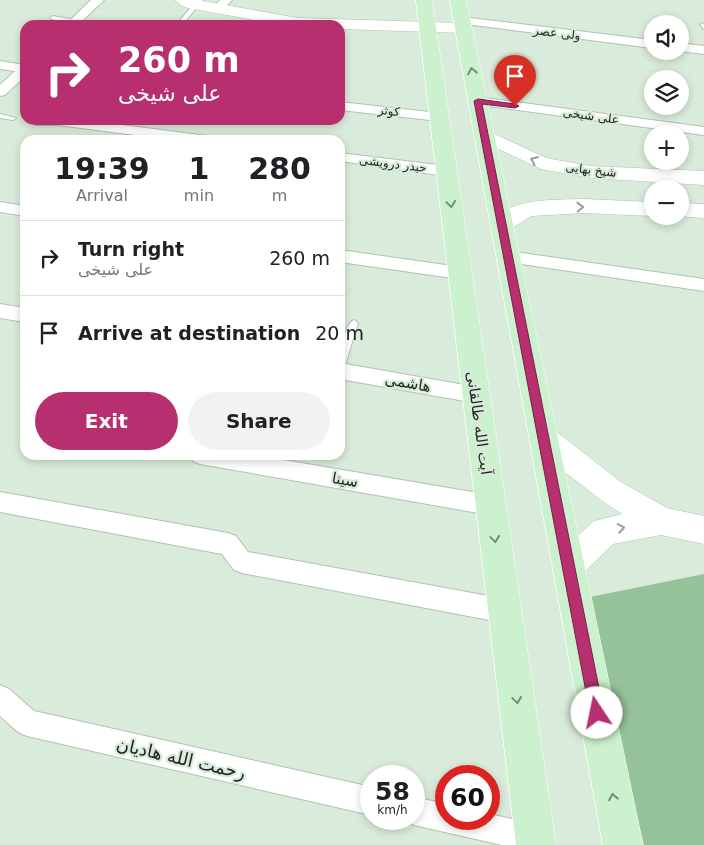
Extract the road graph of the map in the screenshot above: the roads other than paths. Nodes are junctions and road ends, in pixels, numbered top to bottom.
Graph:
1 (98, 0) edge
2 (424, 0) edge
3 (193, 1) edge
4 (223, 4) edge
5 (461, 16) edge
6 (53, 18) dead end
7 (61, 20) edge
8 (76, 20) edge
9 (182, 20) edge
10 (286, 20) edge
11 (345, 25) edge
12 (427, 28) junction
13 (644, 43) edge
14 (689, 48) edge
15 (704, 50) edge
16 (0, 65) edge
17 (20, 68) edge
18 (20, 74) edge
19 (0, 92) edge
20 (478, 101) junction
21 (345, 107) edge
22 (0, 116) edge
23 (439, 116) junction
24 (13, 118) dead end
25 (90, 125) edge
26 (704, 131) edge
27 (169, 135) edge
28 (484, 135) junction
29 (345, 158) edge
30 (446, 171) junction
31 (704, 178) edge
32 (0, 207) edge
33 (20, 209) edge
34 (644, 209) edge
35 (689, 211) edge
36 (704, 212) edge
37 (501, 225) junction
38 (345, 257) edge
39 (508, 257) junction
40 (460, 273) junction
41 (704, 286) edge
42 (0, 311) edge
43 (20, 314) edge
44 (354, 323) dead end
45 (345, 350) edge
46 (345, 372) edge
47 (476, 395) junction
48 (544, 439) junction
49 (229, 460) edge
50 (0, 502) edge
51 (490, 505) junction
52 (661, 521) junction
53 (704, 530) edge
54 (568, 566) junction
55 (505, 611) junction
56 (0, 698) edge
57 (360, 799) edge
58 (491, 830) edge
59 (535, 842) edge
60 (623, 845) edge

1 - 8 street
2 - 12 main road, آیت الله طالقانی
3 - 4 street
3 - 9 lane
4 - 10 street
5 - 12 street
5 - 13 street, ولی عصر
20 -> 5 main road
6 - 7 lane
11 - 12 street
12 - 23 main road, آیت الله طالقانی
14 - 15 street
16 - 17 street
18 - 19 street
20 - 26 street, علی شیخی
20 - 28 main road
21 - 23 street, کوثر
22 - 24 lane
23 - 30 main road, آیت الله طالقانی
25 - 27 street
31 -> 28 street, شیخ بهایی
28 - 37 main road
29 - 30 street, حیدر درویشی
30 -> 40 main road, آیت الله طالقانی
32 - 33 street
37 -> 34 street
35 - 36 street
37 - 39 main road
38 - 40 street
39 - 41 street
39 - 48 main road
40 - 47 main road, آیت الله طالقانی
42 - 43 street
44 - 45 lane
46 - 47 street, هاشمی
47 - 51 main road, آیت الله طالقانی
48 - 52 street
48 - 54 main road
49 - 51 street, سینا
50 - 55 street
51 -> 55 main road, آیت الله طالقانی
52 - 53 street
54 -> 52 street
60 -> 54 main road
55 -> 59 main road, آیت الله طالقانی
56 - 57 street, رحمت الله هادیان
58 - 59 street

